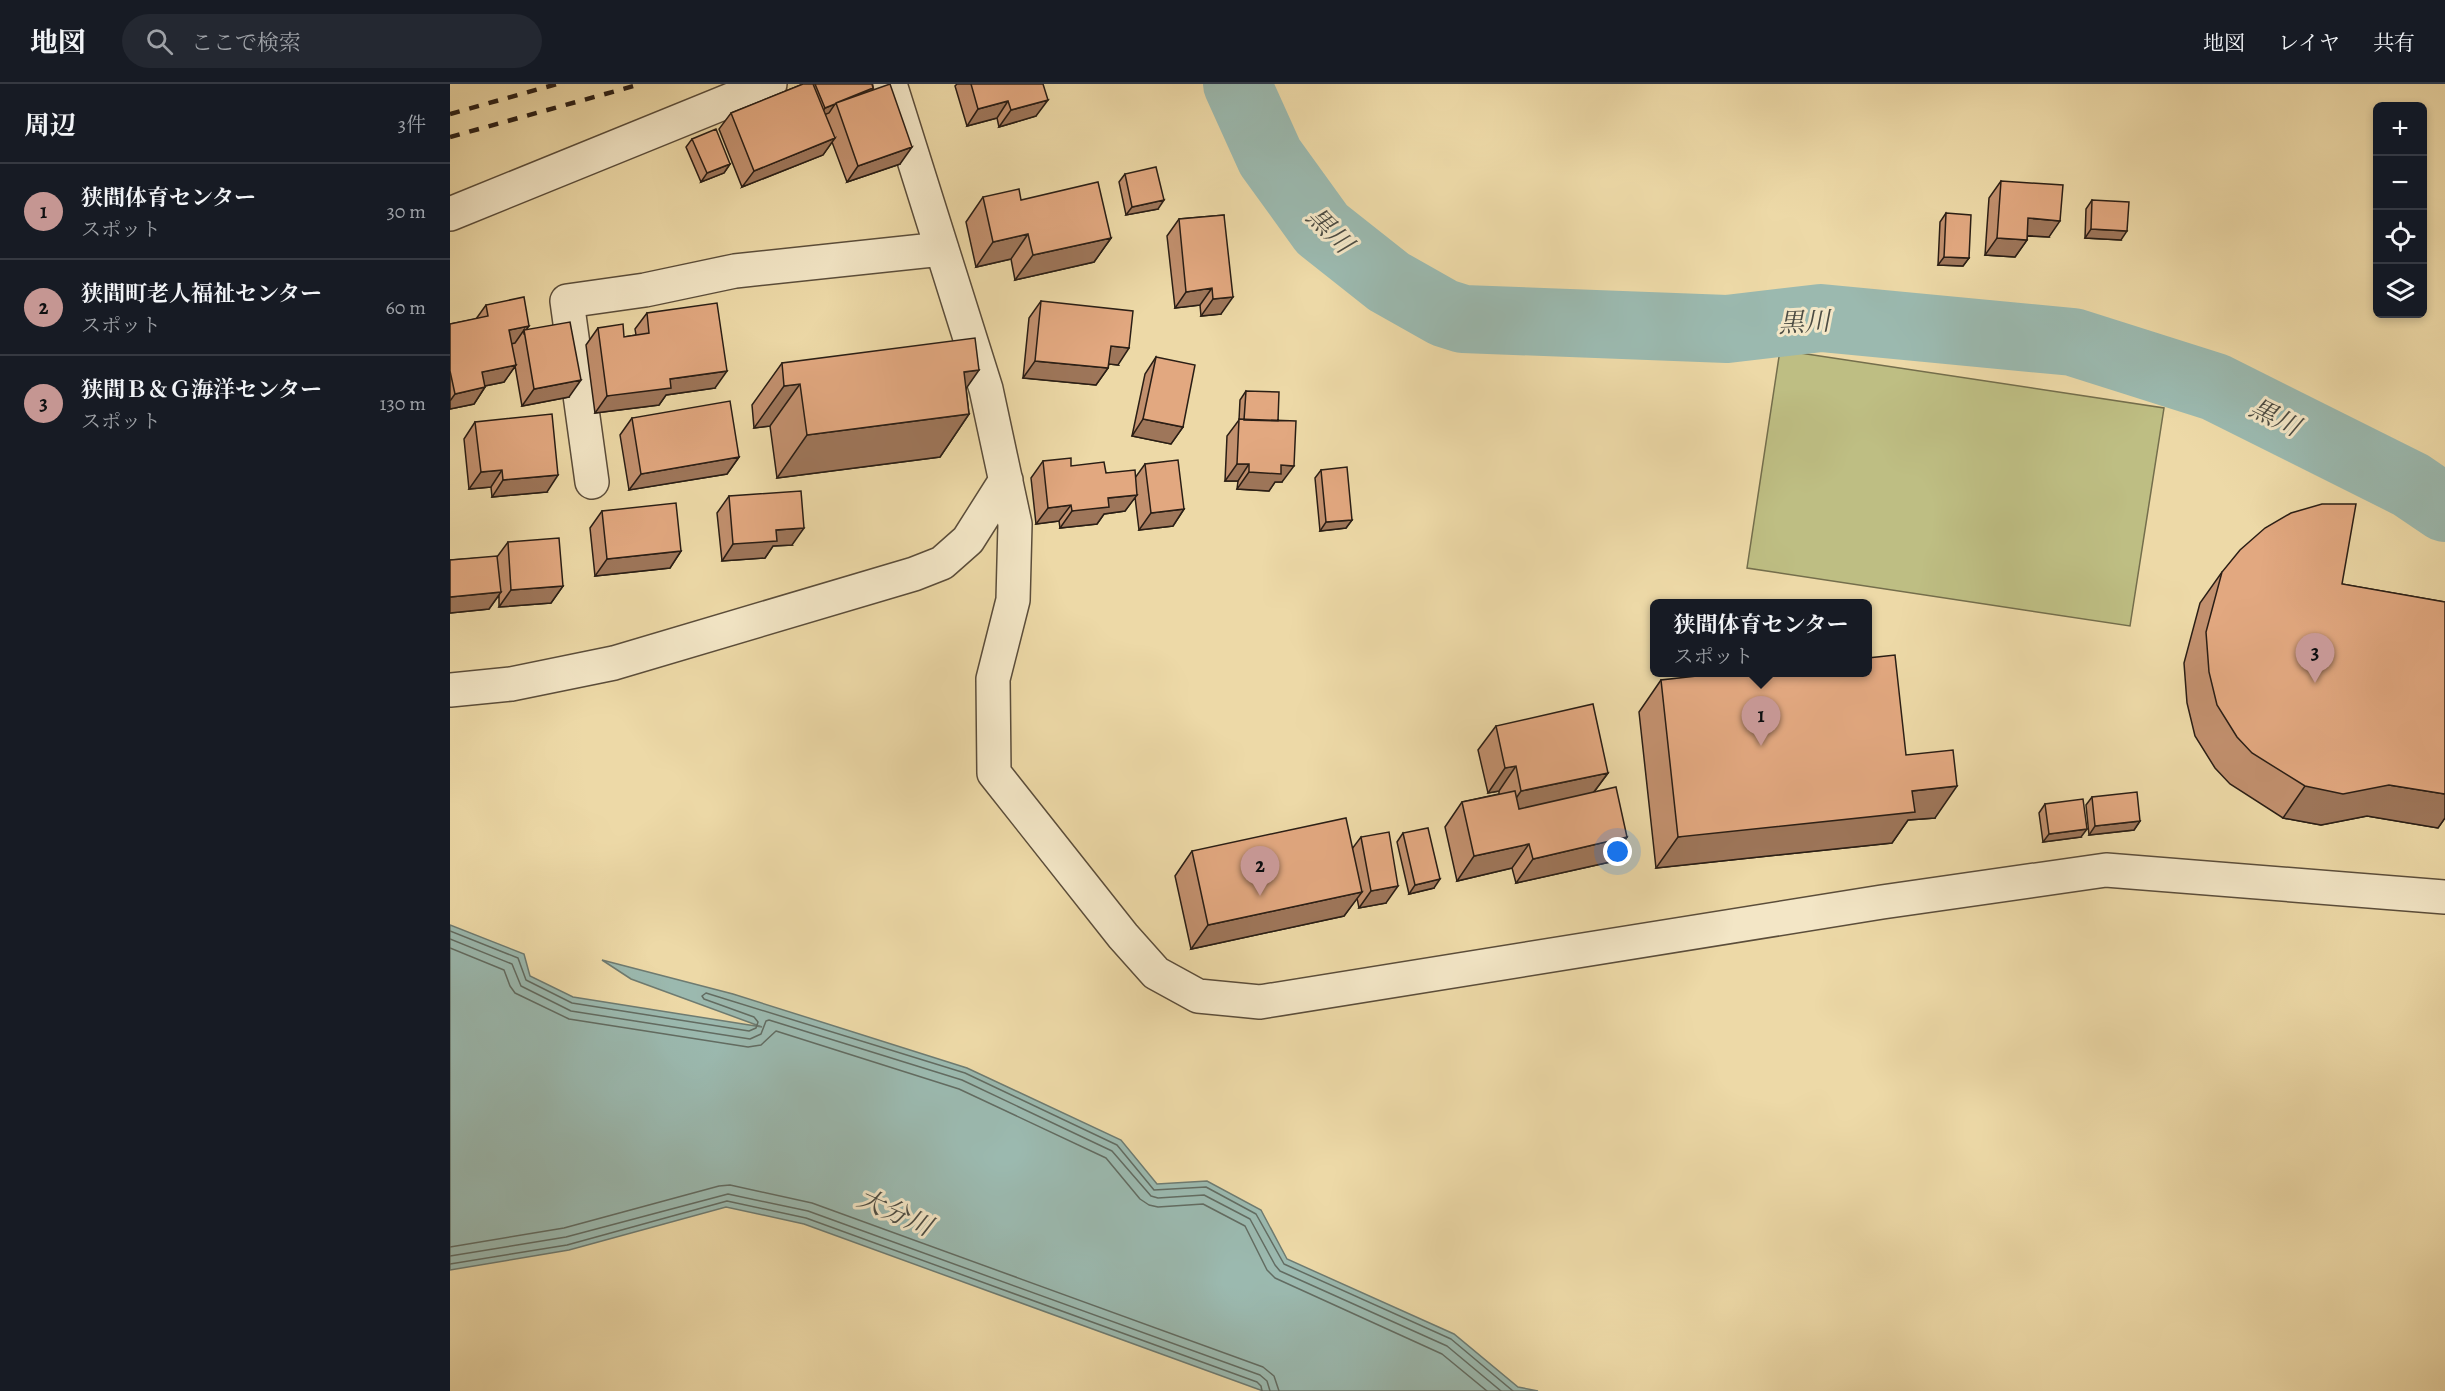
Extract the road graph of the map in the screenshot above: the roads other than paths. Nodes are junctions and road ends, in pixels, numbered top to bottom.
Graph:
1 (770, 84) edge
2 (890, 84) edge
3 (450, 214) edge
4 (942, 249) junction
5 (1005, 480) junction
6 (592, 483) dead end
7 (450, 690) edge
8 (2445, 897) edge

1 - 3 street
2 - 4 street
4 - 5 street
4 - 6 street
5 - 7 street
5 - 8 street

